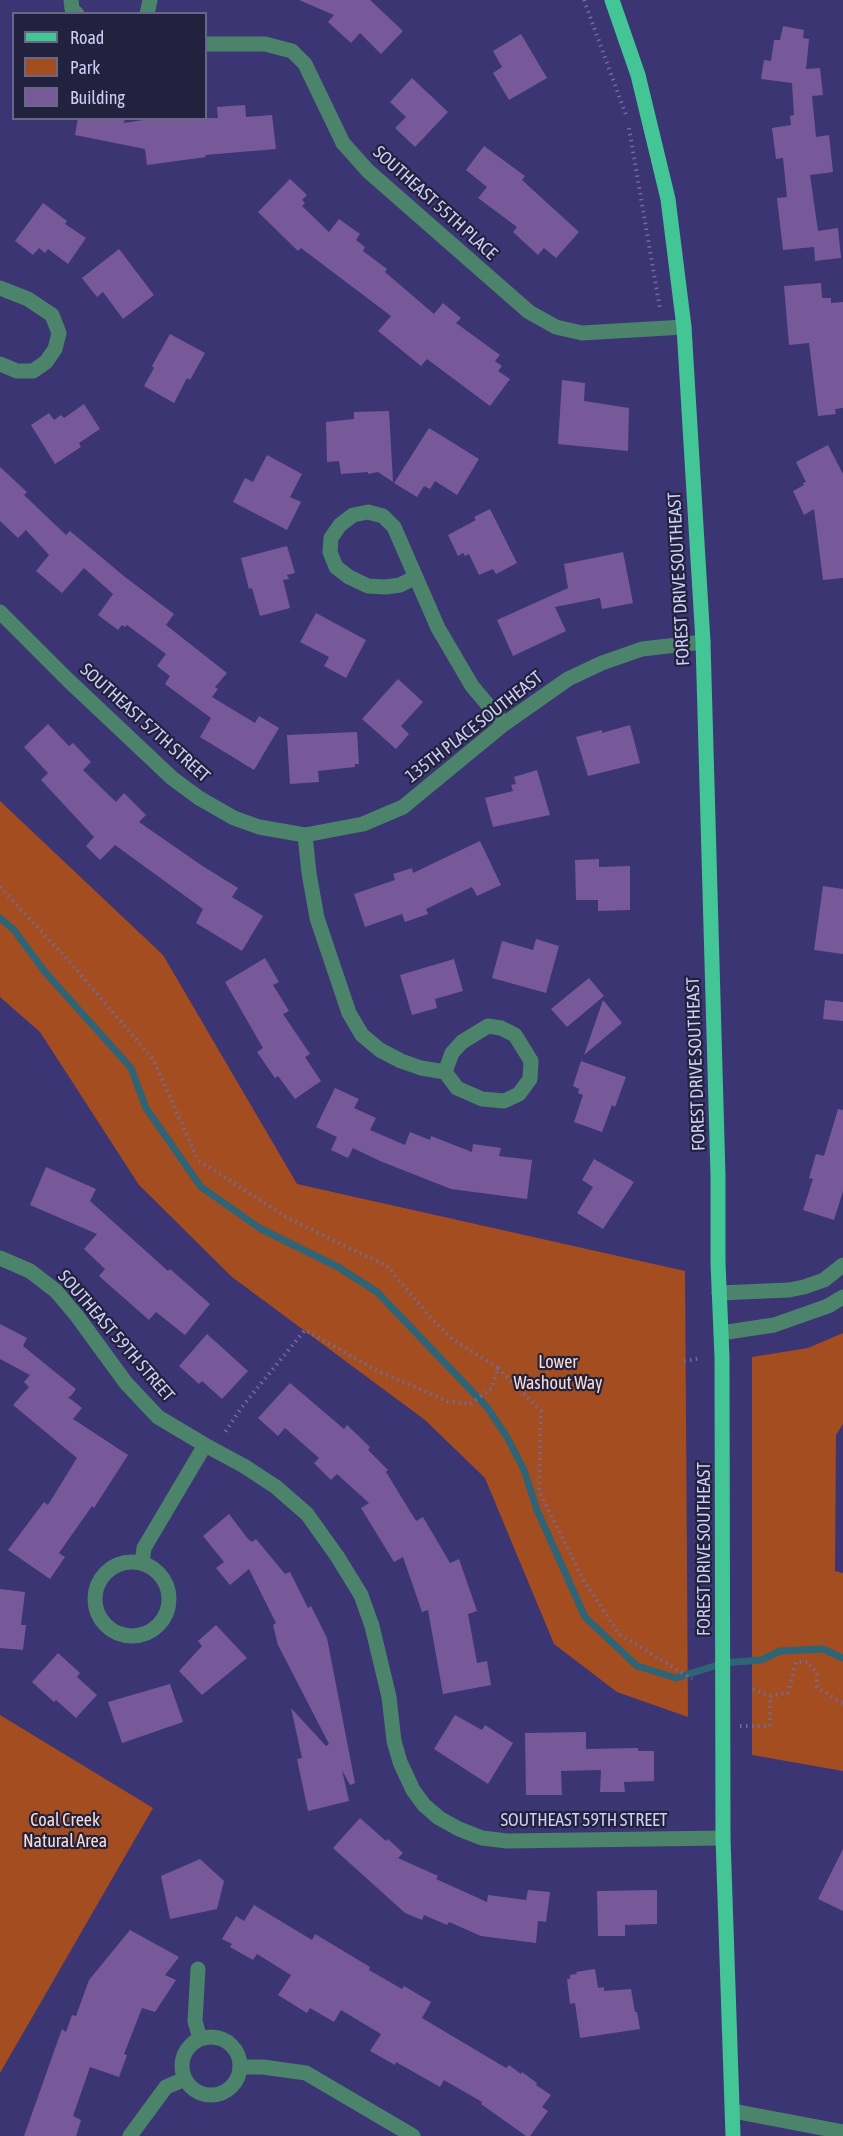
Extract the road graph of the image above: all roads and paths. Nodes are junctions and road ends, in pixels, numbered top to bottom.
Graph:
1 (584, 0) edge
2 (612, 0) edge
3 (207, 44) edge
4 (0, 288) edge
5 (660, 309) dead end
6 (684, 327) junction
7 (0, 364) edge
8 (416, 577) junction
9 (0, 612) edge
10 (703, 642) junction
11 (504, 724) junction
12 (305, 835) junction
13 (0, 887) edge
14 (445, 1072) junction
15 (0, 1258) edge
16 (843, 1265) edge
17 (720, 1293) junction
18 (843, 1297) edge
19 (721, 1333) junction
20 (701, 1358) dead end
21 (684, 1361) dead end
22 (498, 1368) junction
23 (210, 1448) junction
24 (142, 1563) junction
25 (692, 1678) dead end
26 (753, 1689) dead end
27 (770, 1696) junction
28 (843, 1704) edge
29 (724, 1726) junction
30 (723, 1838) junction
31 (198, 1969) dead end
32 (200, 2039) junction
33 (241, 2067) junction
34 (185, 2079) junction
35 (733, 2111) junction
36 (843, 2132) edge
37 (130, 2136) edge
38 (413, 2136) edge
39 (733, 2136) edge

1 - 5 path
2 - 6 main road, FOREST DRIVE SOUTHEAST
3 - 6 street, SOUTHEAST 55TH PLACE
4 - 7 street
6 - 10 main road, FOREST DRIVE SOUTHEAST
8 - 8 street
8 - 11 street
9 - 12 street, SOUTHEAST 57TH STREET
10 - 11 street, 135TH PLACE SOUTHEAST
10 - 17 main road, FOREST DRIVE SOUTHEAST
11 - 12 street, 135TH PLACE SOUTHEAST
12 - 14 street
13 - 22 path
14 - 14 street
15 - 23 street, SOUTHEAST 59TH STREET
16 - 17 street
17 - 19 main road, FOREST DRIVE SOUTHEAST
18 - 19 street
19 - 29 main road, FOREST DRIVE SOUTHEAST
20 - 21 path
22 - 23 path
22 - 25 path
23 - 24 street
23 - 30 street, SOUTHEAST 59TH STREET
24 - 24 street
26 - 27 path
27 - 28 path
27 - 29 path
29 - 30 main road, FOREST DRIVE SOUTHEAST
30 - 35 main road, FOREST DRIVE SOUTHEAST
31 - 32 street
32 - 33 street
32 - 34 street
33 - 34 street
33 - 38 street
34 - 37 street
35 - 36 street
35 - 39 main road, FOREST DRIVE SOUTHEAST

